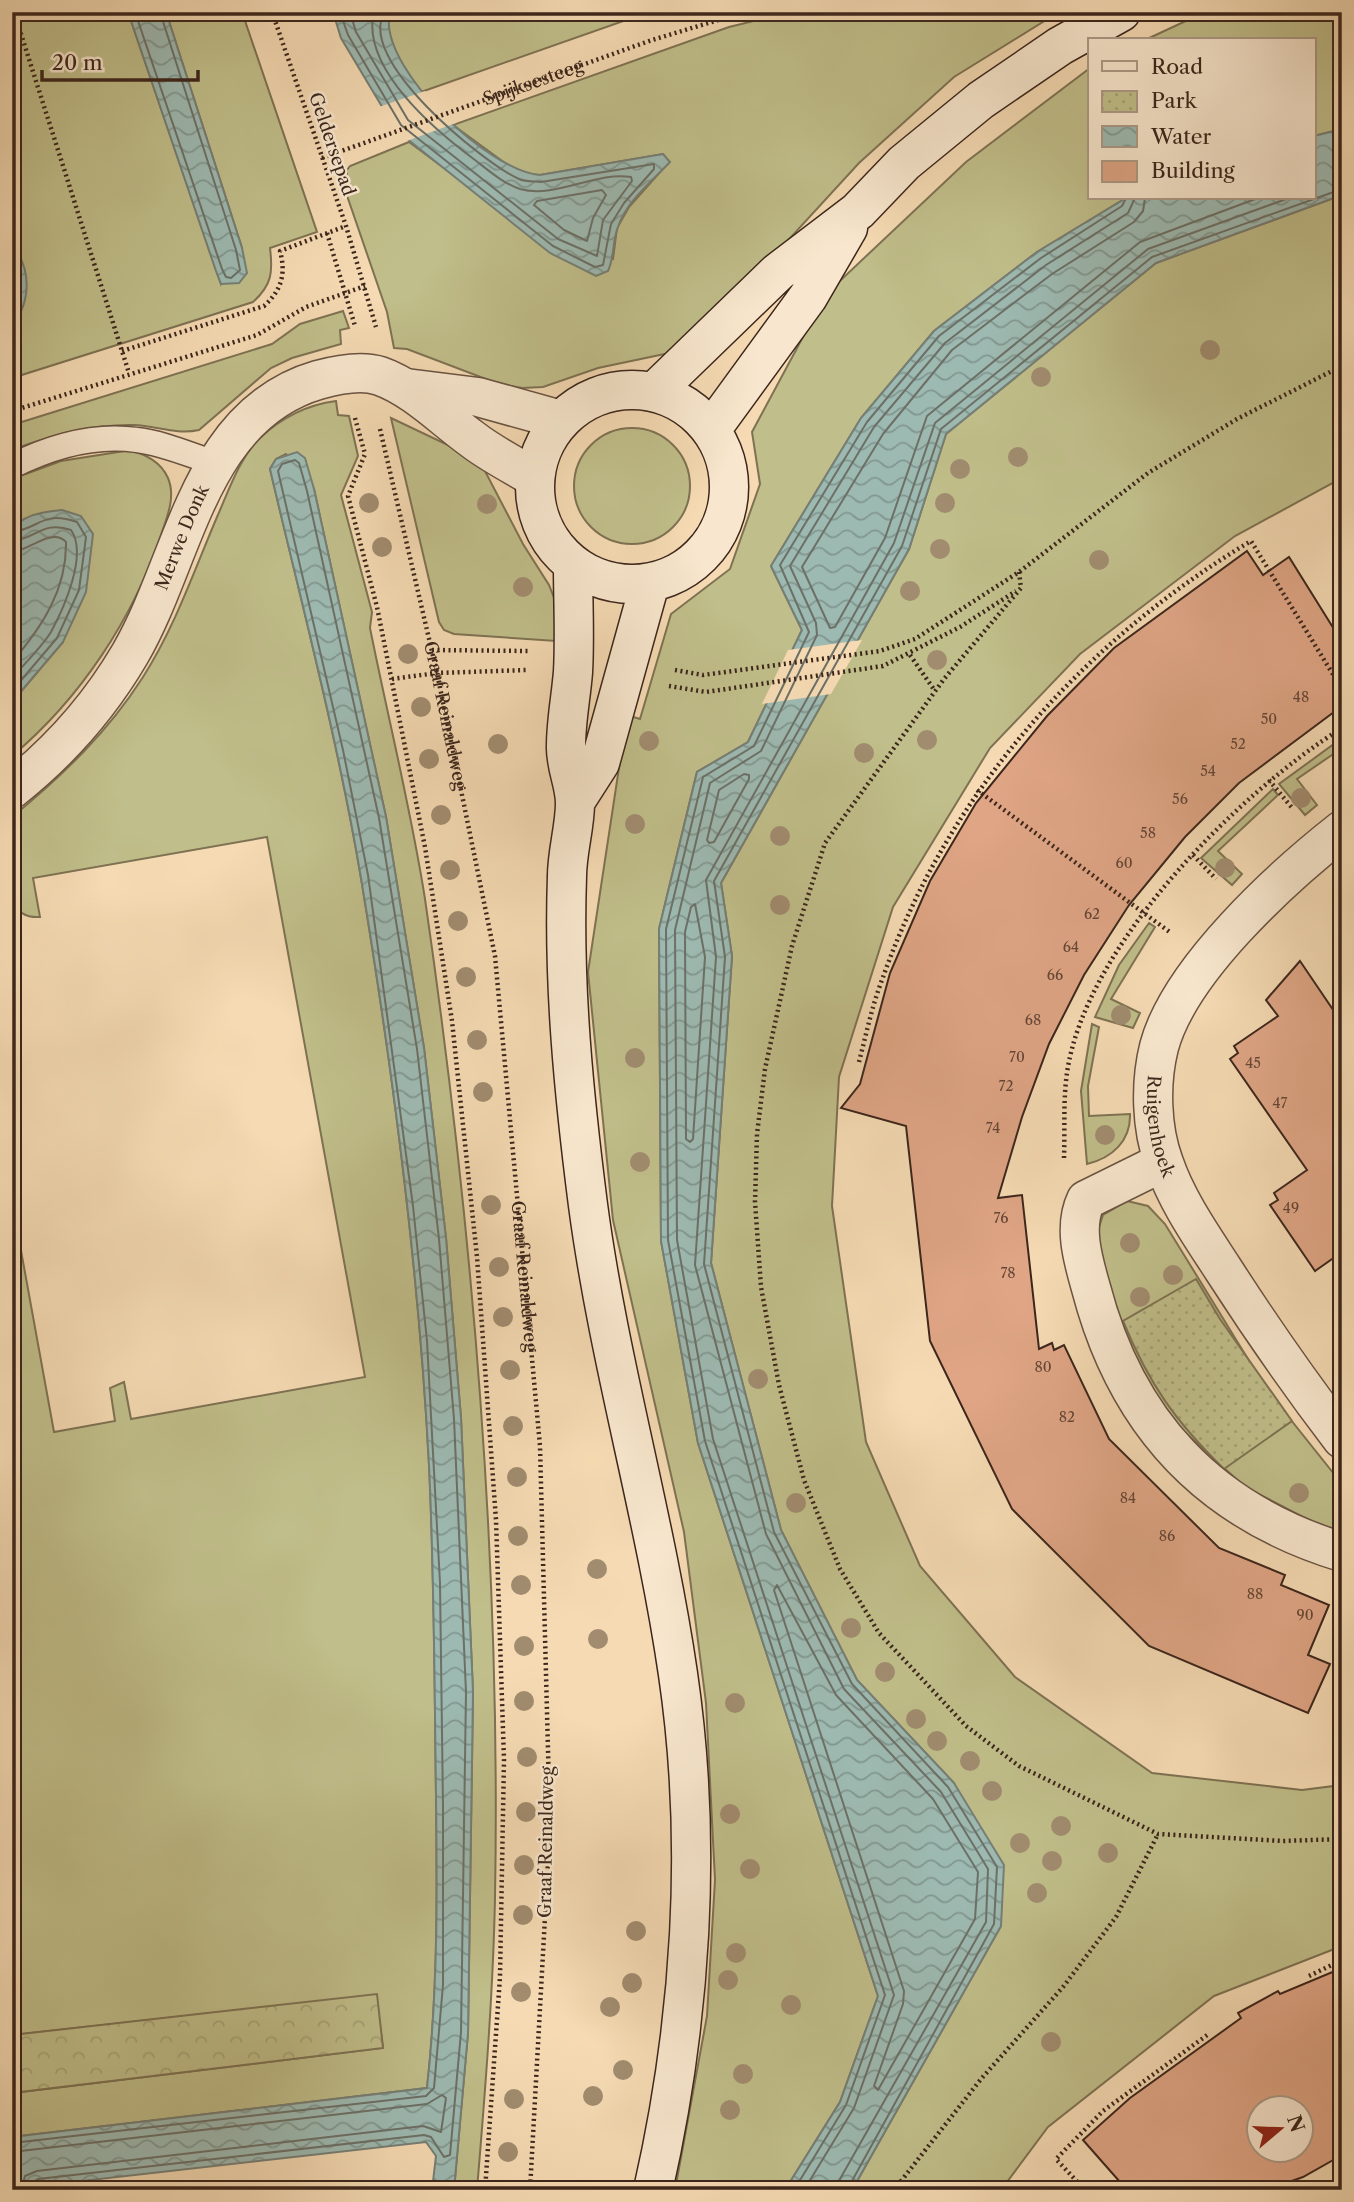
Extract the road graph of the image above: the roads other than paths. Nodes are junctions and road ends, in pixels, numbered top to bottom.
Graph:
1 (1121, 12) edge
2 (858, 211) junction
3 (379, 379) junction
4 (654, 392) junction
5 (561, 420) junction
6 (711, 430) junction
7 (215, 463) junction
8 (12, 466) edge
9 (535, 478) junction
10 (573, 565) junction
11 (650, 583) junction
12 (12, 789) edge
13 (575, 802) junction
14 (1342, 830) edge
15 (1163, 1162) junction
16 (1342, 1439) edge
17 (1342, 1552) edge
18 (653, 2190) edge

1 - 2 main road
2 - 4 main road
2 - 6 main road
3 - 5 main road, Merwe Donk
3 - 7 main road, Merwe Donk
3 - 9 main road
4 - 5 main road
4 - 6 main road
5 - 9 main road
6 - 11 main road
7 - 8 lane
7 - 12 main road, Merwe Donk
9 - 10 main road
10 - 11 main road
10 - 13 main road
11 - 13 main road
13 - 18 main road
14 - 15 main road, Ruigenhoek
15 - 16 main road, Ruigenhoek
15 - 17 main road

